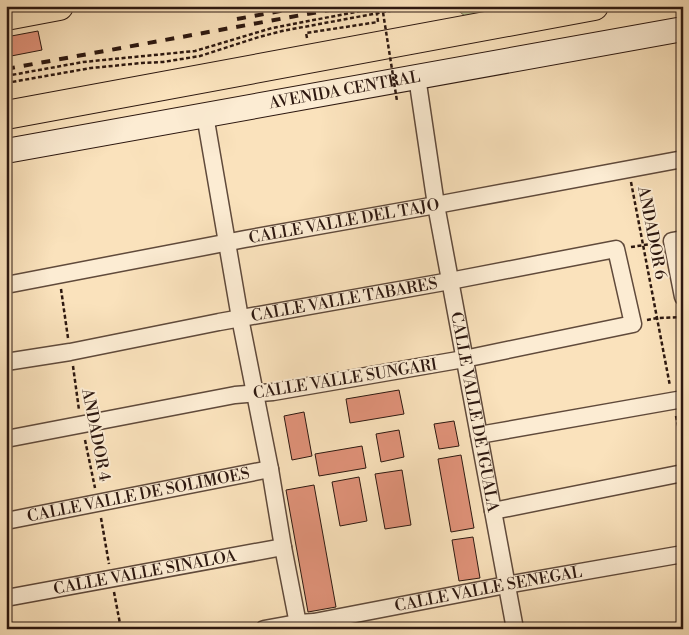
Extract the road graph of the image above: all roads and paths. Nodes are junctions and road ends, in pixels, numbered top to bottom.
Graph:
1 (59, 6) edge
2 (382, 6) edge
3 (386, 6) edge
4 (416, 6) edge
5 (594, 6) edge
6 (377, 14) junction
7 (6, 16) edge
8 (378, 22) dead end
9 (683, 29) edge
10 (6, 76) edge
11 (417, 77) junction
12 (6, 83) edge
13 (397, 101) dead end
14 (6, 115) edge
15 (205, 115) junction
16 (6, 151) edge
17 (683, 159) edge
18 (629, 168) junction
19 (436, 205) junction
20 (677, 240) edge
21 (227, 243) junction
22 (643, 246) junction
23 (616, 249) junction
24 (59, 275) junction
25 (450, 281) junction
26 (6, 285) edge
27 (683, 297) edge
28 (683, 317) edge
29 (240, 318) junction
30 (657, 318) junction
31 (633, 324) junction
32 (70, 352) junction
33 (464, 359) junction
34 (6, 362) edge
35 (255, 394) junction
36 (678, 400) edge
37 (82, 425) junction
38 (479, 435) junction
39 (6, 439) edge
40 (683, 449) edge
41 (270, 469) junction
42 (683, 474) edge
43 (98, 502) junction
44 (493, 511) junction
45 (6, 521) edge
46 (283, 547) junction
47 (683, 554) edge
48 (111, 578) junction
49 (506, 586) junction
50 (6, 598) edge
51 (298, 626) edge
52 (121, 629) edge
53 (264, 629) edge
54 (515, 629) edge

1 - 7 highway
2 - 13 path, bridge
3 - 10 path
4 - 6 path
5 - 14 highway
6 - 8 path
6 - 12 path
9 - 11 main road, AVENIDA CENTRAL
11 - 15 main road, AVENIDA CENTRAL
11 - 19 street, CALLE VALLE DE IGUALA
15 - 16 main road, AVENIDA CENTRAL
15 - 21 street
17 - 18 street, CALLE VALLE DEL TAJO
18 - 19 street, CALLE VALLE DEL TAJO
18 - 22 path, ANDADOR 6
19 - 21 street, CALLE VALLE DEL TAJO
19 - 25 street, CALLE VALLE DE IGUALA
20 - 22 path
20 - 27 street
21 - 24 street, CALLE VALLE DEL TAJO
21 - 29 street
22 - 23 path
22 - 30 path, ANDADOR 6
23 - 25 street, CALLE VALLE TABARES
23 - 31 street
24 - 26 street, CALLE VALLE DEL TAJO
24 - 32 path, ANDADOR 4
25 - 29 street, CALLE VALLE TABARES
25 - 33 street, CALLE VALLE DE IGUALA
28 - 30 path
29 - 32 street, CALLE VALLE TABARES
29 - 35 street
30 - 31 path
30 - 36 path, ANDADOR 6
31 - 33 street, CALLE VALLE SUNGARI
32 - 34 street, CALLE VALLE TABARES
32 - 37 path, ANDADOR 4
33 - 35 street, CALLE VALLE SUNGARI
33 - 38 street, CALLE VALLE DE IGUALA
35 - 37 street, CALLE VALLE SUNGARI
35 - 41 street
36 - 38 street
36 - 40 path, ANDADOR 6
37 - 39 street, CALLE VALLE SUNGARI
37 - 43 path, ANDADOR 4
38 - 44 street, CALLE VALLE DE IGUALA
41 - 43 street, CALLE VALLE DE SOLIMOES
41 - 46 street
42 - 44 street
43 - 45 street, CALLE VALLE DE SOLIMOES
43 - 48 path, ANDADOR 4
44 - 49 street, CALLE VALLE DE IGUALA
46 - 48 street, CALLE VALLE SINALOA
46 - 51 street
47 - 49 street, CALLE VALLE SENEGAL
48 - 50 street, CALLE VALLE SINALOA
48 - 52 path, ANDADOR 4
49 - 51 street, CALLE VALLE SENEGAL
49 - 54 street, CALLE VALLE DE IGUALA
51 - 53 street, CALLE VALLE SENEGAL

